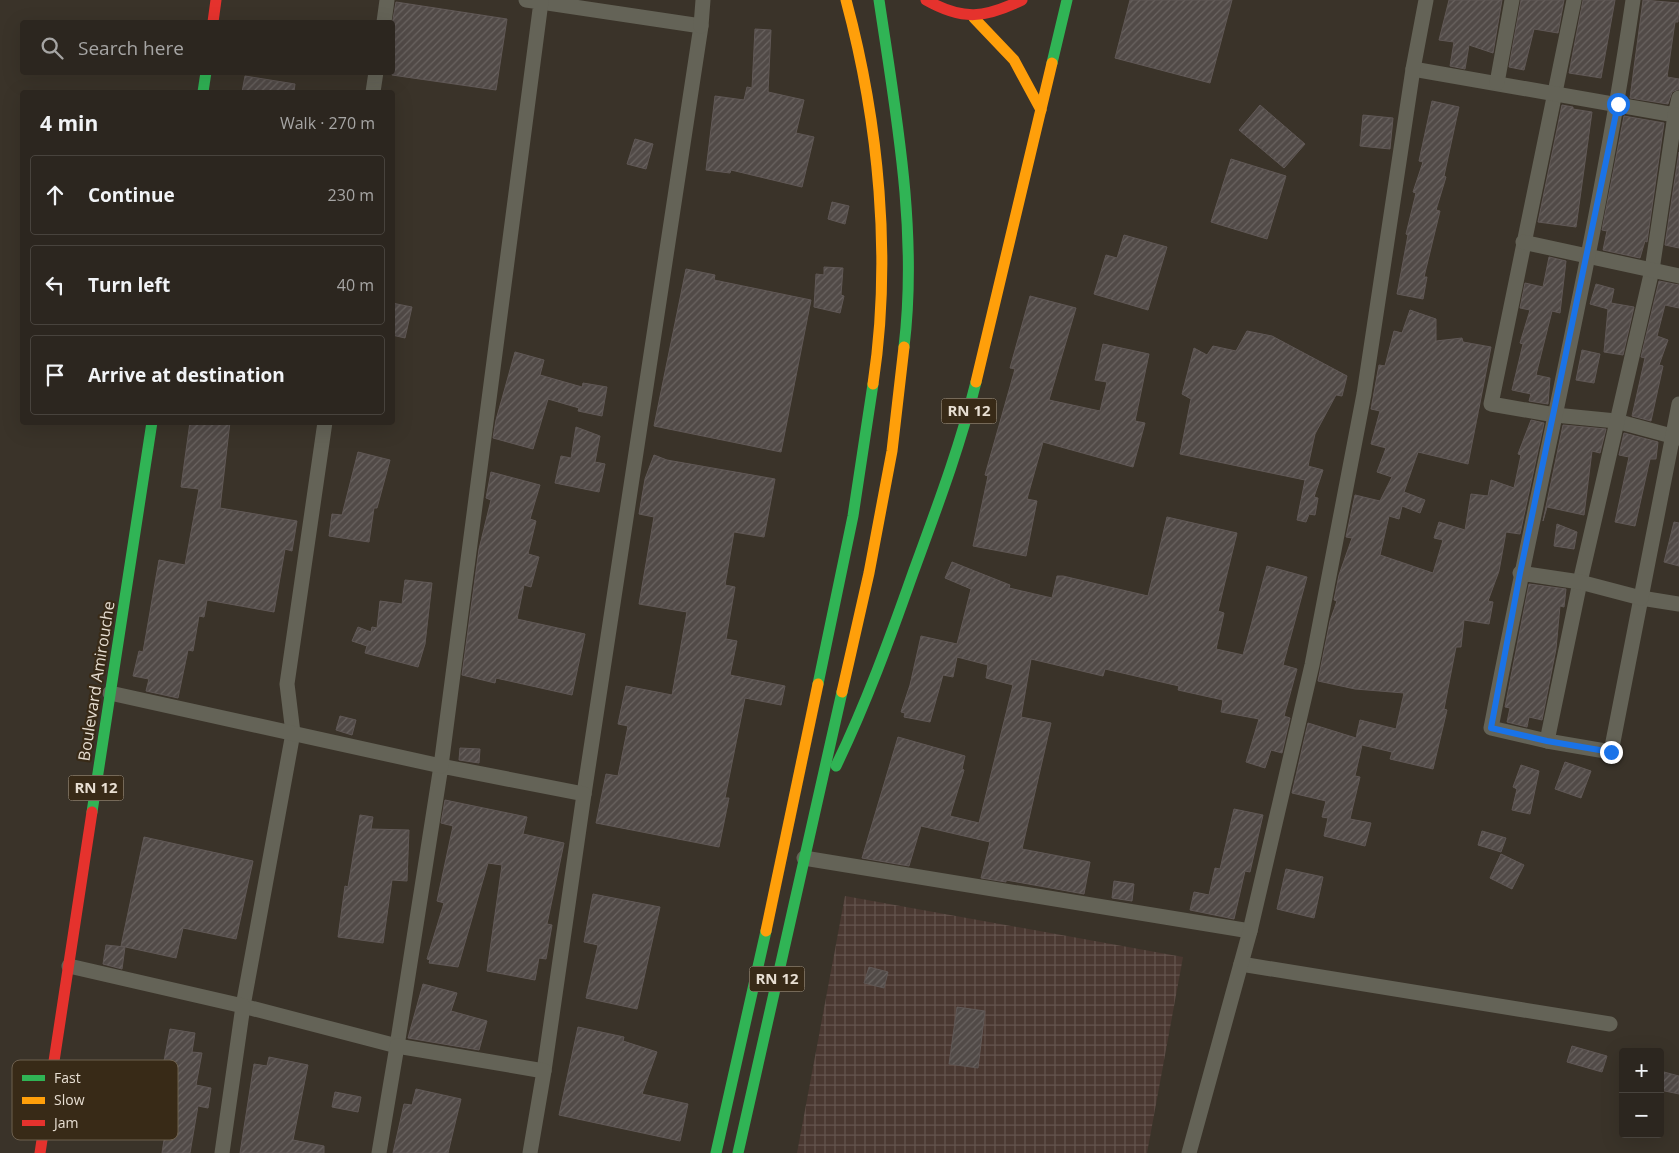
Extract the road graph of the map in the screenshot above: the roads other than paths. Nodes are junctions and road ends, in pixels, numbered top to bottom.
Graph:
1 (216, 0) edge
2 (387, 0) edge
3 (703, 0) edge
4 (846, 0) edge
5 (879, 0) edge
6 (926, 0) edge
7 (1022, 0) edge
8 (1067, 0) edge
9 (1426, 0) edge
10 (1512, 0) edge
11 (1574, 0) edge
12 (1633, 0) edge
13 (533, 1) edge
14 (974, 18) junction
15 (213, 20) edge
16 (384, 20) edge
17 (702, 26) junction
18 (1413, 68) junction
19 (205, 75) edge
20 (376, 75) edge
21 (1497, 83) junction
22 (202, 90) edge
23 (374, 90) edge
24 (1556, 94) junction
25 (1679, 98) edge
26 (1618, 104) junction
27 (1041, 110) junction
28 (1677, 116) edge
29 (1523, 242) junction
30 (1587, 257) junction
31 (1652, 270) junction
32 (1679, 276) edge
33 (1679, 404) edge
34 (1555, 415) junction
35 (1616, 421) junction
36 (152, 425) edge
37 (325, 425) edge
38 (1676, 437) edge
39 (1520, 573) junction
40 (1580, 582) junction
41 (1641, 598) junction
42 (1679, 604) edge
43 (110, 693) junction
44 (293, 733) junction
45 (1547, 741) junction
46 (441, 766) junction
47 (584, 794) junction
48 (816, 805) junction
49 (804, 858) junction
50 (1250, 931) junction
51 (1241, 964) junction
52 (69, 966) junction
53 (243, 1006) junction
54 (1610, 1024) dead end
55 (397, 1046) junction
56 (54, 1060) edge
57 (544, 1071) junction
58 (42, 1140) edge
59 (40, 1153) edge
60 (222, 1153) edge
61 (379, 1153) edge
62 (530, 1153) edge
63 (716, 1153) edge
64 (738, 1153) edge
65 (1189, 1153) edge

1 - 15 main road
2 - 16 street
3 - 17 street
4 - 63 main road
5 - 48 main road
6 - 14 main road
7 - 14 main road
8 - 27 main road, RN 12
9 - 18 street
10 - 21 street
11 - 24 street
12 - 26 street
13 - 17 street
13 - 46 street
14 - 27 main road
17 - 47 street
18 - 21 street
18 - 50 street
19 - 22 main road
20 - 23 street
21 - 24 street
24 - 26 street
24 - 29 street
25 - 28 street
26 - 28 street
26 - 30 street
27 - 48 main road, RN 12
28 - 31 street
29 - 30 street
29 - 34 street
30 - 31 street
30 - 34 street
31 - 32 street
31 - 35 street
33 - 38 street
34 - 35 street
34 - 39 street
35 - 38 street
35 - 40 street
36 - 43 main road, Boulevard Amirouche / RN 12
37 - 44 street
38 - 41 street
39 - 40 street
39 - 45 street
40 - 41 street
40 - 45 street
41 - 42 street
41 - 45 street
43 - 44 street
43 - 52 main road, Boulevard Amirouche / RN 12
44 - 46 street
44 - 53 street
46 - 47 street
46 - 55 street
47 - 57 street
48 - 49 main road, RN 12
49 - 50 street
49 - 64 main road, RN 12
50 - 51 street
51 - 54 street
51 - 65 street
52 - 53 street
52 - 56 main road, Boulevard Amirouche / RN 12
53 - 55 street
53 - 60 street
55 - 57 street
55 - 61 street
57 - 62 street
58 - 59 main road, Boulevard Amirouche / RN 12

